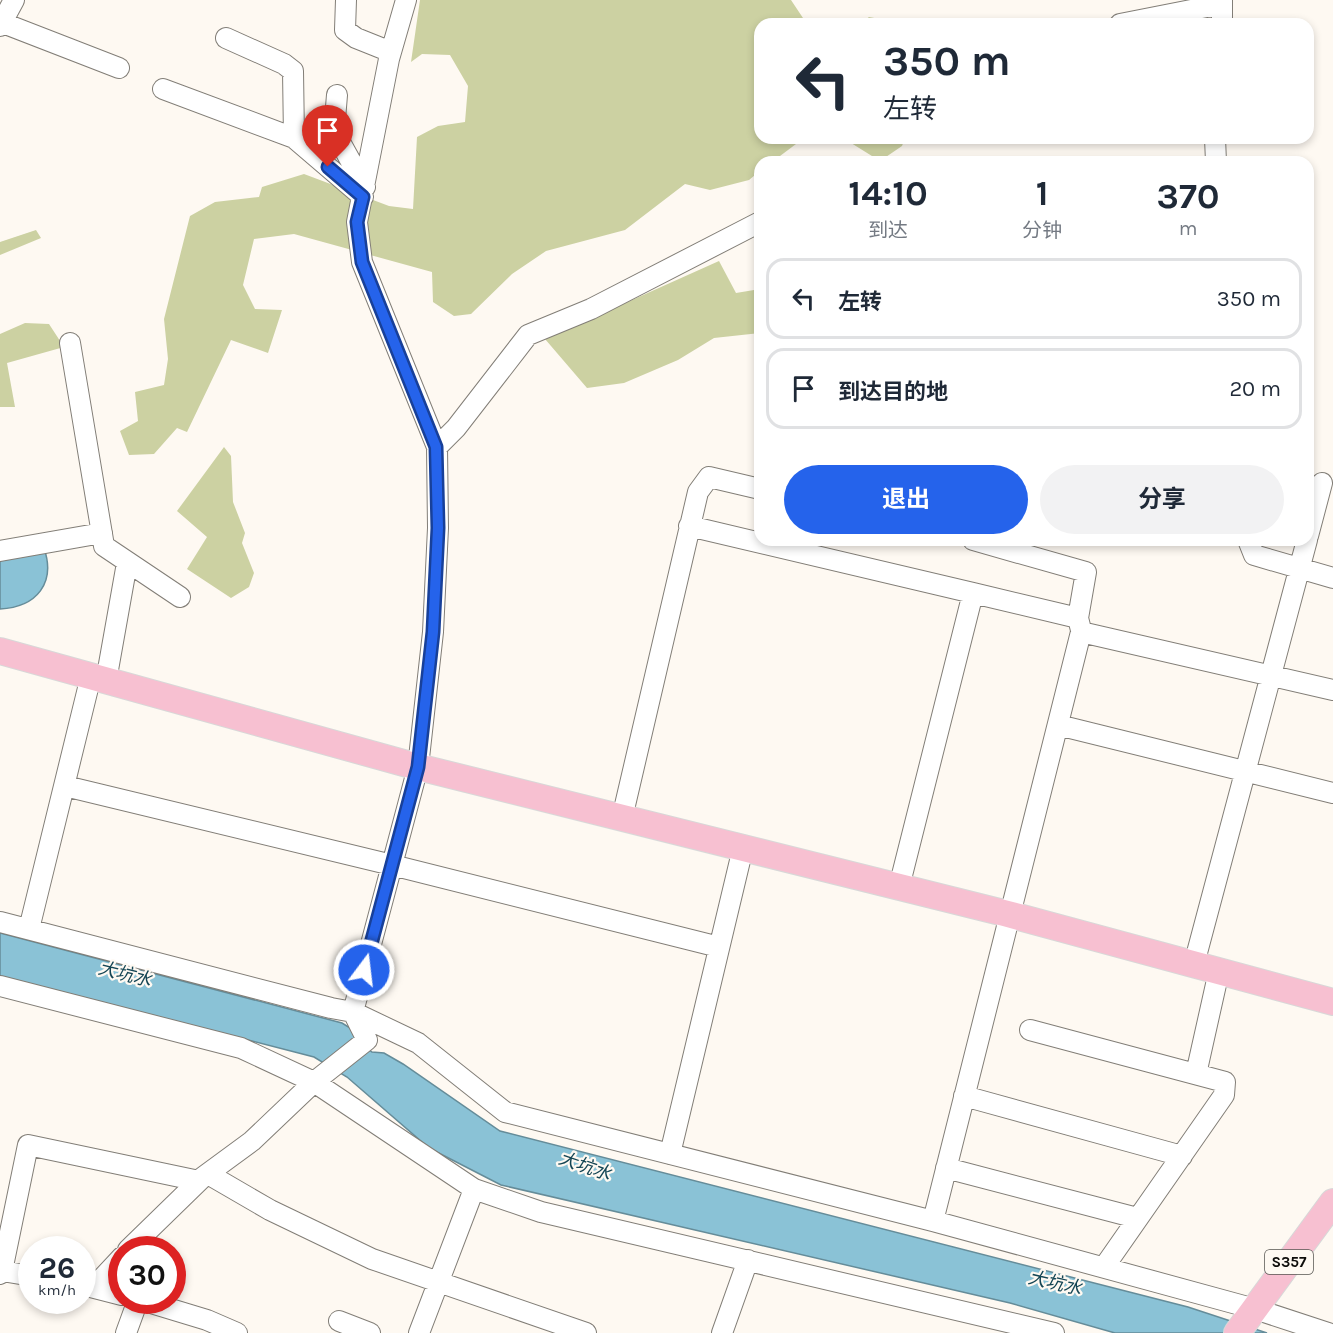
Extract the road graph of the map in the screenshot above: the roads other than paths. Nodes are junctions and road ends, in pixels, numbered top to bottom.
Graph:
1 (14, 0) edge
2 (346, 0) edge
3 (405, 0) edge
4 (1222, 2) edge
5 (1148, 18) edge
6 (1222, 18) edge
7 (1, 25) edge
8 (226, 38) dead end
9 (391, 52) junction
10 (119, 68) dead end
11 (163, 89) dead end
12 (337, 95) dead end
13 (294, 138) junction
14 (364, 192) junction
15 (754, 225) edge
16 (70, 343) dead end
17 (436, 447) junction
18 (1322, 483) dead end
19 (754, 488) edge
20 (1314, 513) edge
21 (689, 526) junction
22 (102, 533) junction
23 (754, 541) edge
24 (774, 546) edge
25 (994, 546) edge
26 (1250, 546) edge
27 (1305, 546) edge
28 (0, 551) edge
29 (127, 563) junction
30 (1299, 568) junction
31 (1333, 579) edge
32 (973, 593) junction
33 (180, 597) dead end
34 (1080, 625) junction
35 (0, 651) edge
36 (1270, 676) junction
37 (99, 679) junction
38 (1333, 690) edge
39 (1058, 725) junction
40 (418, 767) junction
41 (1245, 771) junction
42 (65, 786) junction
43 (1333, 793) edge
44 (622, 818) junction
45 (743, 848) junction
46 (392, 865) junction
47 (899, 887) junction
48 (1010, 915) junction
49 (0, 922) edge
50 (29, 929) junction
51 (719, 947) junction
52 (1194, 964) junction
53 (1219, 971) junction
54 (0, 986) edge
55 (1333, 1002) edge
56 (353, 1012) junction
57 (1030, 1030) dead end
58 (1196, 1074) junction
59 (314, 1082) junction
60 (964, 1096) junction
61 (670, 1154) junction
62 (1182, 1156) junction
63 (946, 1168) junction
64 (203, 1178) junction
65 (474, 1190) junction
66 (1333, 1202) edge
67 (1137, 1218) junction
68 (933, 1221) junction
69 (143, 1236) edge
70 (748, 1260) junction
71 (1104, 1267) junction
72 (108, 1269) edge
73 (1, 1273) edge
74 (18, 1275) edge
75 (96, 1279) edge
76 (438, 1283) junction
77 (134, 1314) edge
78 (186, 1314) edge
79 (339, 1321) dead end
80 (1245, 1321) edge
81 (1022, 1329) edge
82 (126, 1333) edge
83 (237, 1333) edge
84 (370, 1333) edge
85 (419, 1333) edge
86 (586, 1333) edge
87 (722, 1333) edge
88 (1054, 1333) edge
89 (1328, 1333) edge

1 - 7 street
2 - 9 street
3 - 9 street
4 - 5 street
4 - 6 street
7 - 10 street
8 - 13 street
9 - 14 street
11 - 13 street
12 - 14 street
13 - 14 street
14 - 17 street
15 - 17 street
16 - 22 street
17 - 40 street
18 - 20 street
19 - 21 street
21 - 23 street
21 - 44 street
22 - 28 street
22 - 29 street
24 - 32 street
25 - 34 street
26 - 30 street
27 - 30 street
29 - 33 street
29 - 37 street
30 - 31 street
30 - 36 street
32 - 34 street
32 - 47 street
34 - 36 street
34 - 39 street
35 - 37 main road
36 - 38 street
36 - 41 street
37 - 40 main road
37 - 42 street
39 - 41 street
39 - 48 street
40 - 44 main road
40 - 46 street
41 - 43 street
41 - 52 street
42 - 46 street
42 - 50 street
44 - 45 main road
45 - 47 main road
45 - 51 street
46 - 51 street
46 - 56 street
47 - 48 main road
48 - 52 main road
48 - 60 street
49 - 50 street
50 - 56 street
51 - 61 street
52 - 53 main road
53 - 55 main road
53 - 58 street
54 - 59 street
56 - 59 street
56 - 61 street
57 - 58 street
58 - 62 street
59 - 64 street
59 - 65 street
60 - 62 street
60 - 63 street
61 - 68 street
62 - 67 street
63 - 67 street
63 - 68 street
64 - 69 street
64 - 73 street
64 - 76 street
65 - 70 street
65 - 76 street
66 - 80 main road, S357
67 - 71 street
68 - 71 street
70 - 81 street
70 - 87 street
71 - 80 street
72 - 75 street
73 - 74 street
76 - 85 street
76 - 86 street
77 - 82 street
78 - 83 street
79 - 84 street
80 - 89 street
81 - 88 street

